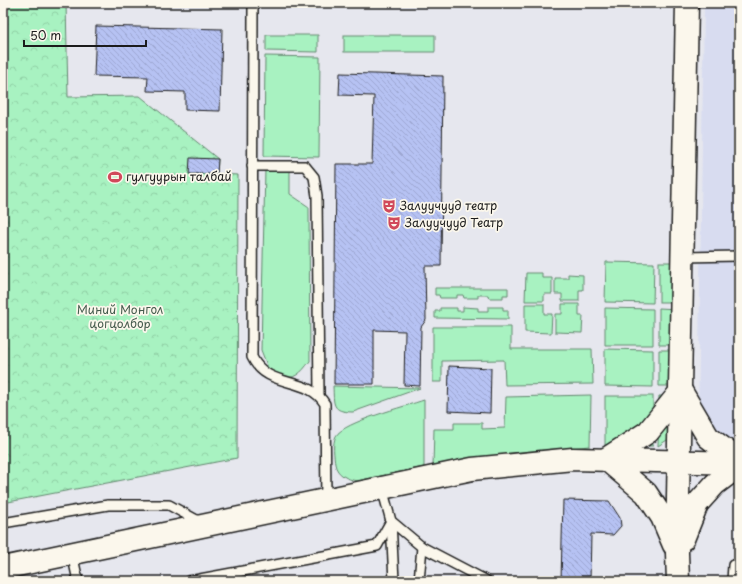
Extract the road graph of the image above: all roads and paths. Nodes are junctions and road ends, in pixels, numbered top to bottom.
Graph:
1 (253, 3) edge
2 (687, 3) edge
3 (252, 166) junction
4 (739, 256) edge
5 (683, 257) junction
6 (681, 391) junction
7 (319, 395) junction
8 (606, 459) junction
9 (680, 462) junction
10 (739, 463) edge
11 (382, 488) junction
12 (326, 500) junction
13 (392, 521) junction
14 (3, 523) edge
15 (206, 525) junction
16 (422, 547) junction
17 (72, 553) junction
18 (677, 553) junction
19 (733, 565) dead end
20 (3, 568) edge
21 (78, 581) edge
22 (189, 581) edge
23 (394, 581) edge
24 (419, 581) edge
25 (487, 581) edge
26 (678, 581) edge
27 (732, 581) edge

1 - 3 lane
2 - 5 main road
3 - 7 lane
3 - 7 lane
4 - 5 lane
5 - 6 main road
6 - 8 main road
6 - 9 main road
6 - 10 main road
7 - 12 lane
8 - 9 main road
8 - 11 main road
8 - 18 main road
9 - 10 main road
9 - 18 main road
10 - 18 main road
11 - 12 main road
11 - 13 lane
12 - 15 main road
13 - 16 lane
13 - 22 lane
13 - 23 lane
14 - 15 lane
15 - 17 main road
16 - 24 lane
16 - 25 lane
17 - 20 main road
17 - 21 lane
18 - 26 main road
19 - 27 lane

